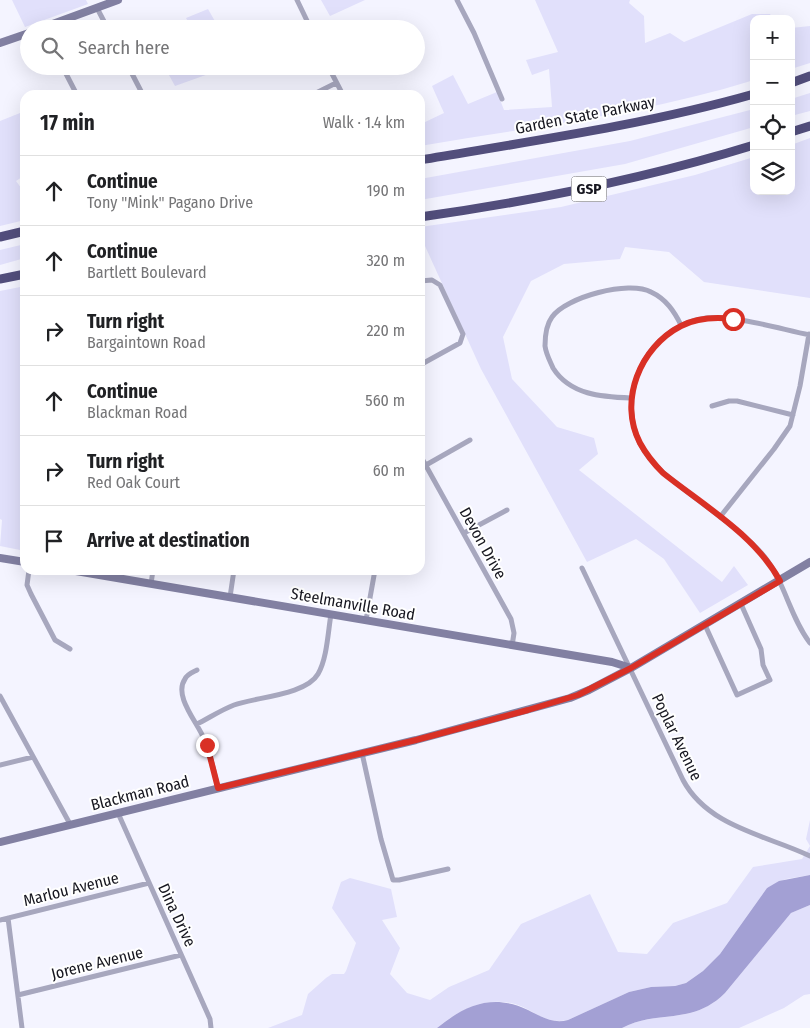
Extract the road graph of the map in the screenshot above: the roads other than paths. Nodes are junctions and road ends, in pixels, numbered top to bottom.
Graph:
1 (118, 0) edge
2 (297, 0) edge
3 (457, 0) edge
4 (97, 8) junction
5 (63, 20) edge
6 (103, 20) edge
7 (307, 20) edge
8 (20, 35) edge
9 (0, 43) edge
10 (67, 75) edge
11 (133, 75) edge
12 (332, 75) edge
13 (810, 76) edge
14 (795, 82) edge
15 (336, 83) junction
16 (74, 90) edge
17 (140, 90) edge
18 (322, 90) edge
19 (340, 90) edge
20 (750, 95) edge
21 (502, 99) dead end
22 (810, 126) edge
23 (795, 131) edge
24 (750, 146) edge
25 (425, 159) edge
26 (425, 216) edge
27 (20, 232) edge
28 (0, 237) edge
29 (20, 275) edge
30 (0, 279) edge
31 (425, 281) edge
32 (681, 326) junction
33 (809, 334) edge
34 (425, 362) edge
35 (632, 398) junction
36 (712, 406) dead end
37 (793, 415) junction
38 (470, 440) dead end
39 (426, 465) joint
40 (507, 510) dead end
41 (720, 517) junction
42 (464, 533) junction
43 (0, 558) edge
44 (20, 561) edge
45 (810, 562) edge
46 (582, 568) dead end
47 (28, 575) edge
48 (99, 575) edge
49 (152, 575) edge
50 (233, 575) edge
51 (374, 575) edge
52 (780, 581) junction
53 (151, 584) junction
54 (230, 597) junction
55 (741, 604) junction
56 (331, 614) junction
57 (366, 620) junction
58 (705, 625) junction
59 (810, 643) edge
60 (512, 646) junction
61 (70, 649) dead end
62 (631, 668) junction
63 (197, 670) dead end
64 (0, 696) edge
65 (196, 724) junction
66 (362, 753) junction
67 (33, 757) junction
68 (0, 765) edge
69 (218, 788) junction
70 (118, 813) junction
71 (70, 824) junction
72 (0, 842) edge
73 (810, 856) edge
74 (448, 869) dead end
75 (149, 883) junction
76 (8, 918) junction
77 (0, 920) edge
78 (181, 954) junction
79 (18, 995) junction
80 (22, 1028) edge
81 (211, 1028) edge

1 - 4 main road
2 - 7 street
3 - 21 street
4 - 5 main road
4 - 6 street
8 - 9 main road
10 - 16 street
11 - 17 street
12 - 15 street
13 - 14 highway
15 - 18 street
15 - 19 street
20 - 25 highway, Garden State Parkway
22 - 23 highway
24 - 26 highway, GSP
27 - 28 highway
29 - 30 highway
31 - 34 street
32 - 33 street
32 - 35 street
32 - 35 street
33 - 37 street
35 - 41 street
36 - 37 street
37 - 41 street
38 - 39 street
39 - 42 street, Devon Drive
40 - 42 street
41 - 52 street
42 - 60 street, Devon Drive
43 - 44 main road
45 - 52 main road, Blackman Road
46 - 62 street, Poplar Avenue
47 - 61 street
48 - 53 main road, Steelmanville Road
49 - 53 street
50 - 54 street
51 - 57 street
52 - 55 main road, Blackman Road
52 - 59 street
53 - 54 main road, Steelmanville Road
54 - 56 main road, Steelmanville Road
55 - 58 main road, Blackman Road
55 - 58 street
56 - 57 main road, Steelmanville Road
56 - 65 street
57 - 60 main road, Steelmanville Road
58 - 62 main road, Blackman Road
60 - 62 main road, Steelmanville Road
62 - 66 main road, Blackman Road
62 - 73 street, Poplar Avenue
63 - 65 street
64 - 67 street
65 - 69 street
66 - 69 main road, Blackman Road
66 - 74 street
67 - 68 street
67 - 71 street
69 - 70 main road, Blackman Road
70 - 71 main road, Blackman Road
70 - 75 street, Dina Drive
71 - 72 main road, Blackman Road
75 - 76 street, Marlou Avenue
75 - 78 street, Dina Drive
76 - 77 street, Marlou Avenue
76 - 79 street
78 - 79 street, Jorene Avenue
78 - 81 street, Dina Drive
79 - 80 street

